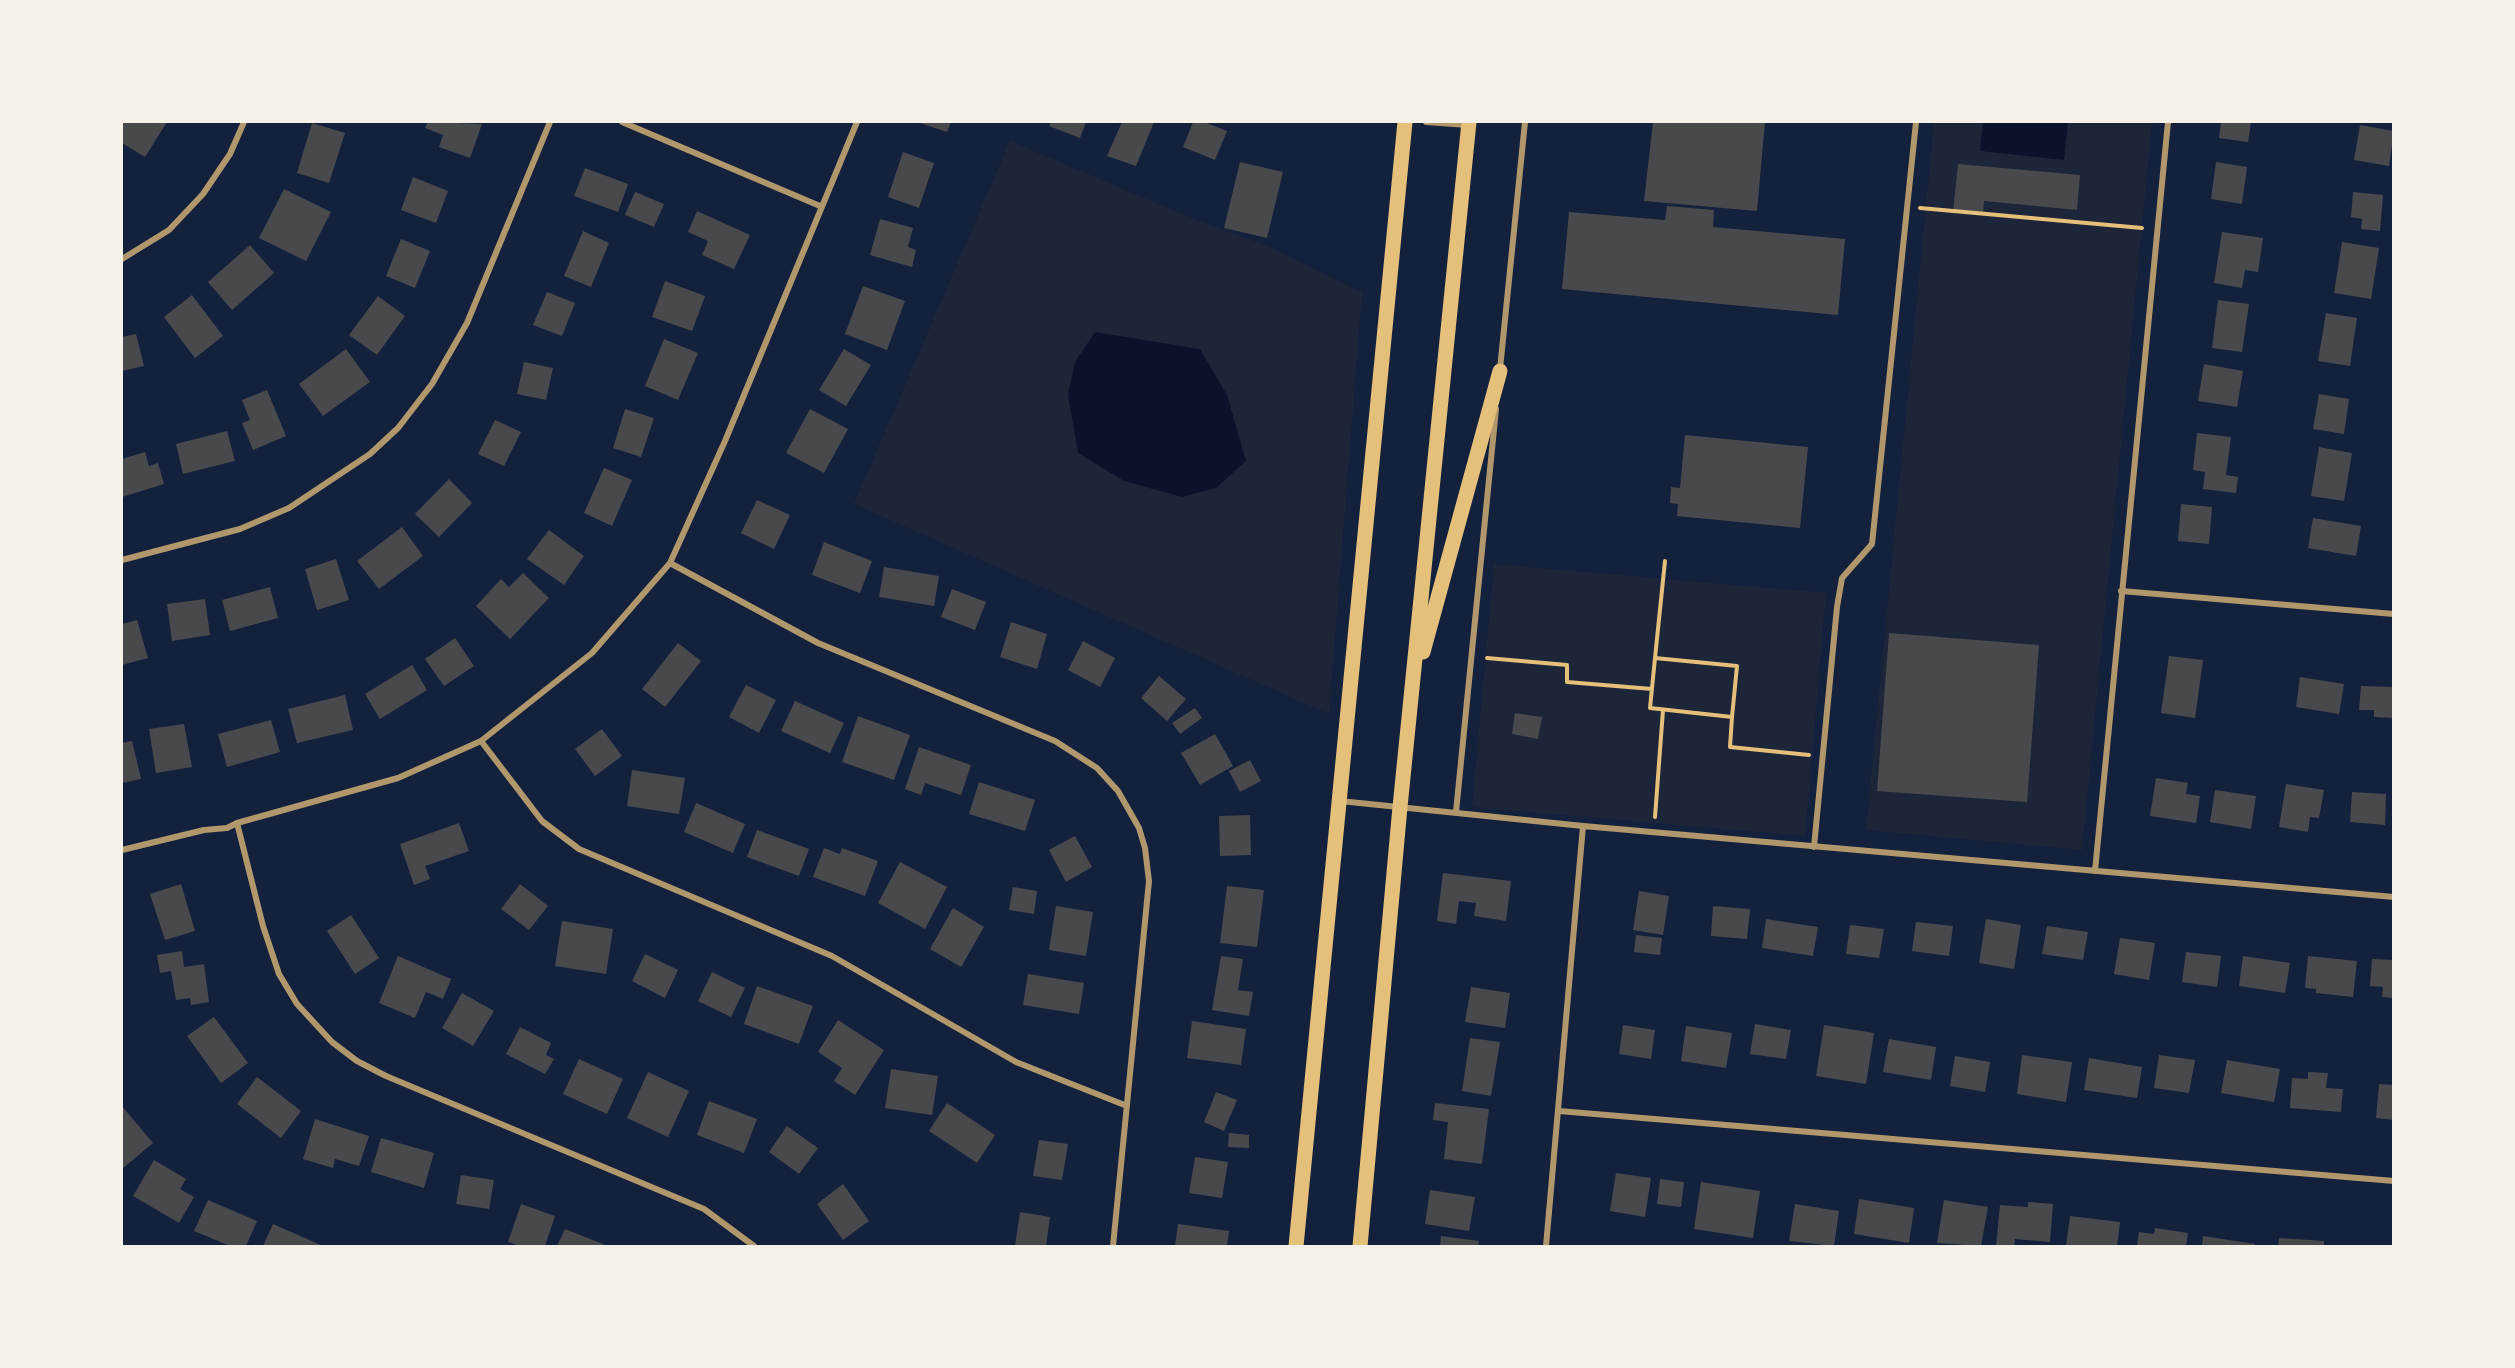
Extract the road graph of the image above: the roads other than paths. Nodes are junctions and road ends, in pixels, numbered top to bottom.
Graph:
1 (244, 122) edge
2 (550, 122) edge
3 (622, 122) edge
4 (857, 122) edge
5 (1405, 122) edge
6 (1426, 122) edge
7 (1525, 122) edge
8 (1916, 122) edge
9 (2168, 122) edge
10 (1469, 124) edge
11 (820, 206) junction
12 (122, 259) edge
13 (1500, 371) junction
14 (122, 560) edge
15 (670, 563) junction
16 (2121, 591) junction
17 (2394, 614) edge
18 (1412, 695) junction
19 (481, 741) junction
20 (1338, 800) junction
21 (1400, 807) junction
22 (1456, 812) junction
23 (237, 823) junction
24 (1583, 826) junction
25 (1814, 847) junction
26 (122, 850) edge
27 (2094, 871) junction
28 (2394, 897) edge
29 (1127, 1106) junction
30 (1559, 1111) junction
31 (2394, 1181) edge
32 (754, 1246) edge
33 (1113, 1246) edge
34 (1296, 1246) edge
35 (1360, 1246) edge
36 (1546, 1246) edge

1 - 12 street
2 - 14 street
3 - 11 street
4 - 11 street
5 - 20 main road
6 - 10 street
7 - 13 street
8 - 25 street
9 - 16 street
10 - 18 main road
11 - 15 street
13 - 18 main road
13 - 22 street
15 - 19 street
15 - 29 street
16 - 17 street
16 - 27 street
18 - 21 main road
19 - 23 street
19 - 29 street
20 - 21 street
20 - 34 main road
21 - 22 street
21 - 35 main road
22 - 24 street
23 - 26 street
23 - 32 street
24 - 25 street
24 - 30 street
25 - 27 street
27 - 28 street
29 - 33 street
30 - 31 street
30 - 36 street

